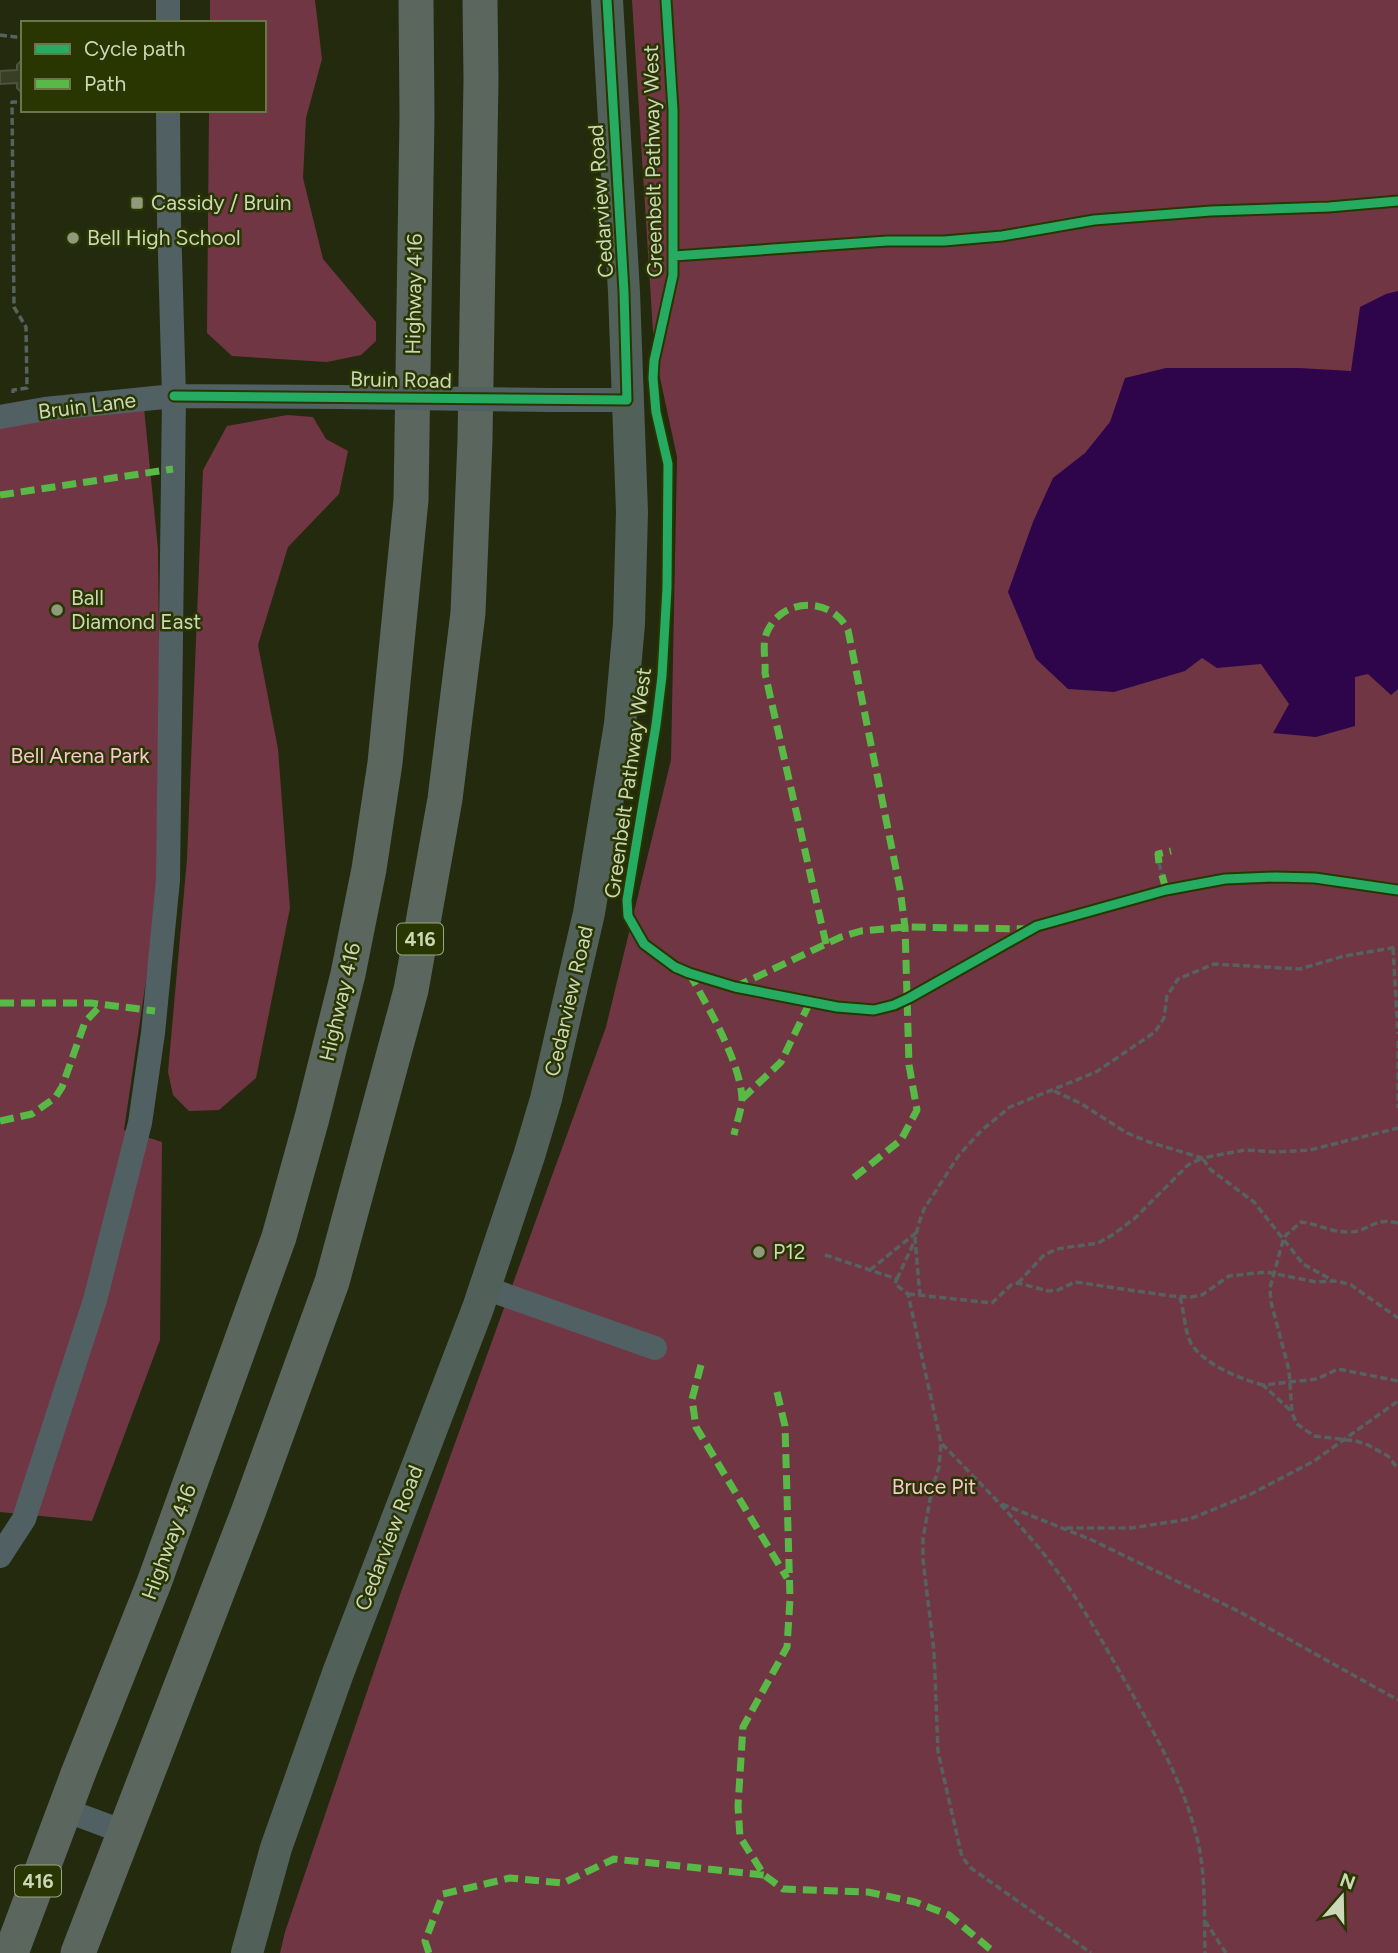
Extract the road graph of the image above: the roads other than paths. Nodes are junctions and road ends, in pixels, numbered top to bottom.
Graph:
1 (168, 0) edge
2 (416, 0) edge
3 (480, 0) edge
4 (607, 0) edge
5 (168, 21) edge
6 (168, 112) edge
7 (174, 396) junction
8 (627, 400) junction
9 (7, 416) edge
10 (485, 1288) junction
11 (655, 1348) dead end
12 (0, 1556) edge
13 (65, 1810) junction
14 (124, 1832) junction
15 (10, 1953) edge
16 (78, 1953) edge
17 (247, 1953) edge

1 - 5 street
2 - 13 highway, Highway 416 / 416
3 - 14 highway, 416
4 - 8 main road, Cedarview Road
6 - 7 street
7 - 8 street, Bruin Road, bridge
7 - 9 street, Bruin Lane
7 - 12 street
8 - 10 main road, Cedarview Road
10 - 11 street
10 - 17 main road, Cedarview Road
13 - 14 street
13 - 15 highway, Highway 416 / 416
14 - 16 highway, 416

